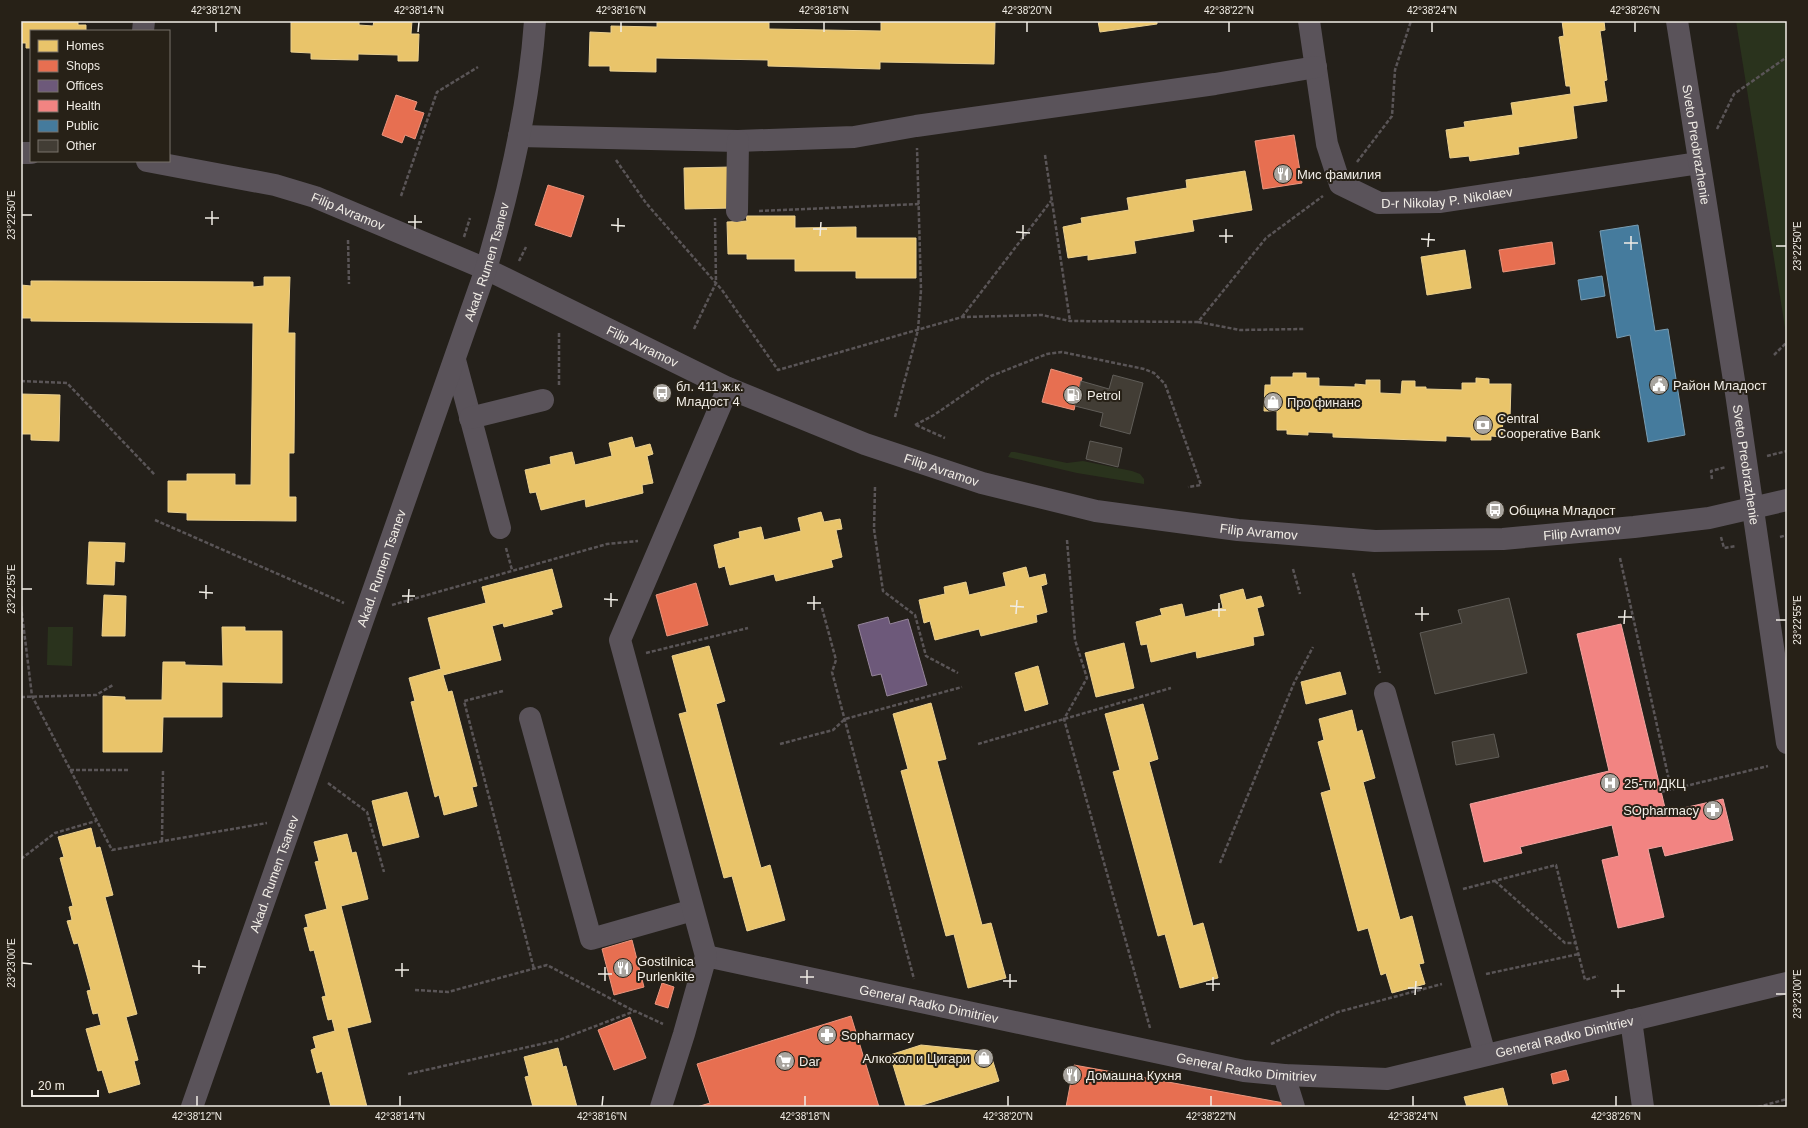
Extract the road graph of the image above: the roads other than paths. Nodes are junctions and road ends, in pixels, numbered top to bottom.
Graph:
1 (535, 21) edge
2 (1309, 21) edge
3 (1677, 21) edge
4 (1316, 67) junction
5 (519, 136) junction
6 (738, 141) junction
7 (152, 162) edge
8 (1700, 163) junction
9 (737, 211) road end
10 (486, 268) junction
11 (454, 360) junction
12 (728, 388) junction
13 (543, 400) road end
14 (470, 418) junction
15 (1787, 500) edge
16 (1753, 509) junction
17 (500, 528) dead end
18 (1385, 693) road end
19 (530, 718) dead end
20 (1787, 744) edge
21 (693, 910) junction
22 (706, 956) junction
23 (1787, 983) edge
24 (1631, 1020) junction
25 (1485, 1056) junction
26 (1284, 1075) junction
27 (192, 1107) edge
28 (661, 1107) edge
29 (1294, 1107) edge
30 (1643, 1107) edge

1 - 5 street, Akad. Rumen Tsanev
2 - 4 street
3 - 8 street, Sveto Preobrazhenie
4 - 6 street
4 - 8 street, D-r Nikolay P. Nikolaev
5 - 6 street
5 - 10 street, Akad. Rumen Tsanev
6 - 9 street
7 - 10 street, Filip Avramov
8 - 16 street, Sveto Preobrazhenie
10 - 11 street, Akad. Rumen Tsanev
10 - 12 street, Filip Avramov
11 - 14 street
11 - 27 street, Akad. Rumen Tsanev
12 - 16 street, Filip Avramov
12 - 21 street
13 - 14 street
14 - 17 street
15 - 16 street, Filip Avramov
16 - 20 street, Sveto Preobrazhenie
18 - 25 street
19 - 21 street
21 - 22 street
22 - 26 street, General Radko Dimitriev
22 - 28 street
23 - 24 street, General Radko Dimitriev
24 - 25 street, General Radko Dimitriev
24 - 30 street
25 - 26 street, General Radko Dimitriev
26 - 29 street

